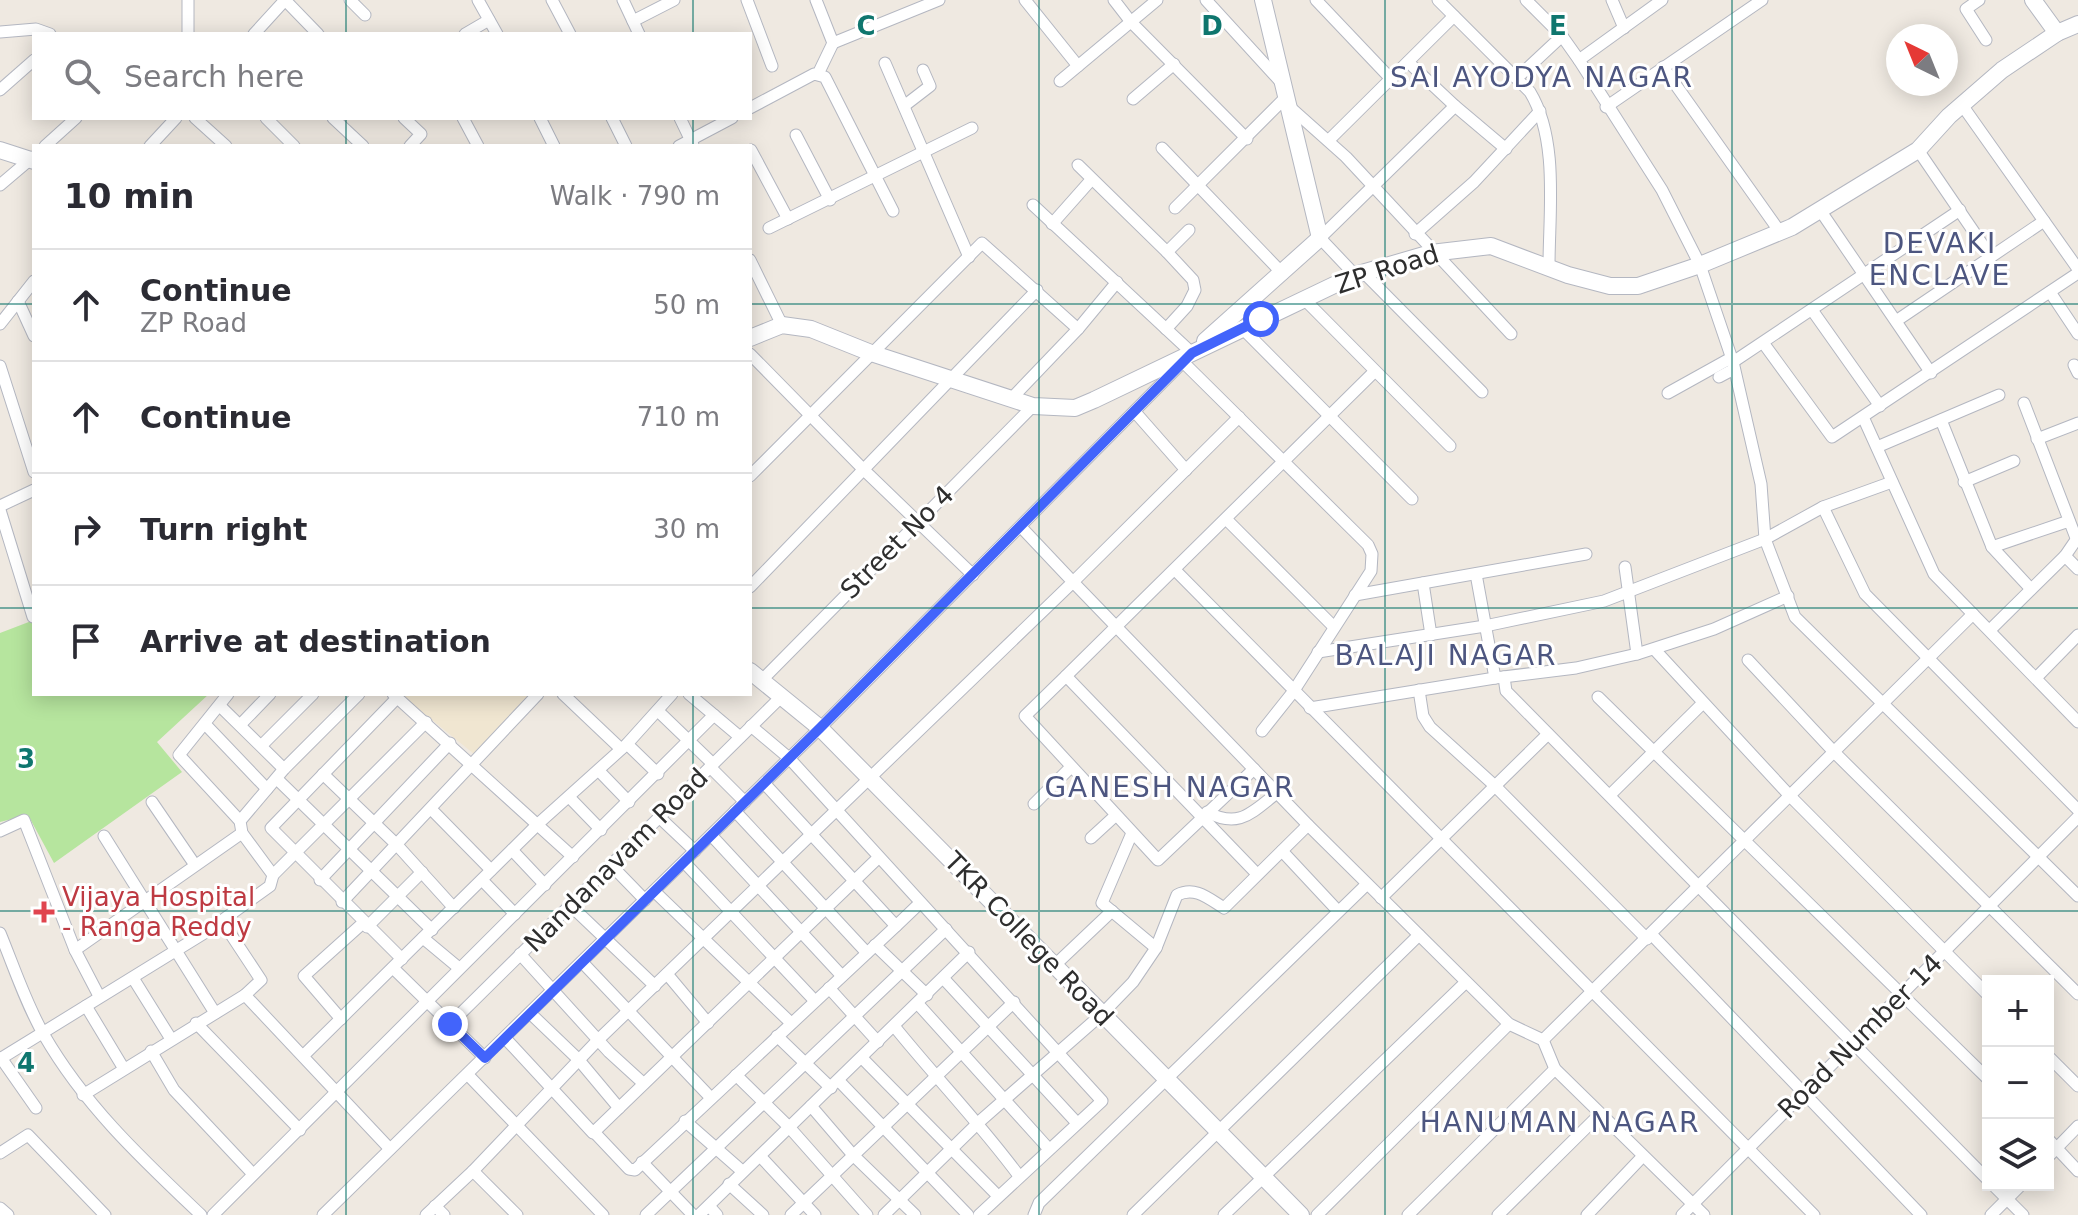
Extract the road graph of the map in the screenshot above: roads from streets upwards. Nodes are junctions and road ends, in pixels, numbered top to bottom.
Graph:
1 (188, 0) edge
2 (285, 0) edge
3 (350, 0) edge
4 (478, 0) edge
5 (552, 0) edge
6 (623, 0) edge
7 (674, 0) edge
8 (747, 0) edge
9 (816, 0) edge
10 (939, 0) edge
11 (1025, 0) edge
12 (1114, 0) edge
13 (1157, 0) edge
14 (1206, 0) edge
15 (1263, 0) edge
16 (1316, 0) edge
17 (1438, 0) edge
18 (1526, 0) edge
19 (1612, 0) edge
20 (1662, 0) edge
21 (1762, 0) edge
22 (1979, 0) edge
23 (2033, 0) edge
24 (1963, 4) edge
25 (365, 15) dead end
26 (1454, 16) junction
27 (489, 20) junction
28 (633, 21) junction
29 (1131, 22) junction
30 (2078, 24) edge
31 (1624, 28) junction
32 (0, 32) edge
33 (44, 32) edge
34 (188, 32) edge
35 (256, 32) edge
36 (316, 32) edge
37 (468, 32) edge
38 (496, 32) edge
39 (569, 32) edge
40 (638, 32) edge
41 (2057, 33) junction
42 (1562, 36) junction
43 (1986, 40) dead end
44 (833, 43) junction
45 (1579, 60) junction
46 (32, 62) edge
47 (1408, 62) junction
48 (885, 63) dead end
49 (1174, 64) junction
50 (772, 66) dead end
51 (1078, 66) junction
52 (1663, 67) junction
53 (923, 70) dead end
54 (818, 74) junction
55 (1517, 78) junction
56 (1392, 80) junction
57 (1060, 81) dead end
58 (0, 90) edge
59 (1286, 95) junction
60 (1133, 99) dead end
61 (1962, 105) junction
62 (904, 106) junction
63 (1455, 106) junction
64 (752, 107) edge
65 (1606, 107) junction
66 (1540, 111) junction
67 (74, 120) edge
68 (174, 120) edge
69 (197, 120) edge
70 (268, 120) edge
71 (335, 120) edge
72 (406, 120) edge
73 (464, 120) edge
74 (541, 120) edge
75 (613, 120) edge
76 (681, 120) edge
77 (729, 120) edge
78 (972, 128) dead end
79 (796, 135) dead end
80 (1247, 139) junction
81 (1329, 140) junction
82 (692, 143) edge
83 (47, 144) edge
84 (152, 144) edge
85 (224, 144) edge
86 (292, 144) edge
87 (361, 144) edge
88 (412, 144) edge
89 (477, 144) edge
90 (553, 144) edge
91 (625, 144) edge
92 (1162, 148) dead end
93 (1506, 149) junction
94 (0, 150) edge
95 (1918, 150) junction
96 (752, 152) edge
97 (925, 152) junction
98 (32, 159) edge
99 (1078, 165) dead end
100 (876, 177) junction
101 (1091, 180) junction
102 (0, 185) edge
103 (1198, 185) junction
104 (1373, 188) junction
105 (830, 200) junction
106 (1033, 205) dead end
107 (1175, 208) dead end
108 (1820, 210) junction
109 (1960, 210) junction
110 (893, 211) dead end
111 (788, 219) junction
112 (2044, 221) junction
113 (1052, 224) junction
114 (769, 228) dead end
115 (1189, 230) dead end
116 (1780, 232) junction
117 (1415, 234) junction
118 (1320, 238) junction
119 (1167, 252) junction
120 (1431, 253) junction
121 (969, 257) junction
122 (1991, 257) junction
123 (752, 264) edge
124 (1700, 265) junction
125 (1549, 266) junction
126 (2078, 271) edge
127 (1283, 274) junction
128 (1360, 274) junction
129 (1864, 274) junction
130 (1117, 282) junction
131 (32, 284) edge
132 (1037, 290) junction
133 (2050, 292) junction
134 (1304, 299) junction
135 (18, 301) junction
136 (1812, 310) junction
137 (1896, 321) junction
138 (0, 324) edge
139 (782, 325) junction
140 (1078, 329) junction
141 (1166, 329) junction
142 (1243, 329) junction
143 (32, 332) edge
144 (1511, 334) dead end
145 (2078, 334) edge
146 (752, 337) edge
147 (1764, 344) junction
148 (871, 353) junction
149 (752, 356) edge
150 (1188, 358) junction
151 (1733, 363) junction
152 (0, 366) edge
153 (1374, 372) junction
154 (1931, 373) junction
155 (1719, 377) dead end
156 (952, 379) junction
157 (1482, 392) dead end
158 (1668, 393) dead end
159 (1999, 395) dead end
160 (1010, 400) junction
161 (2024, 403) dead end
162 (1033, 406) junction
163 (1880, 406) junction
164 (1135, 412) junction
165 (811, 416) junction
166 (1239, 417) junction
167 (1329, 417) junction
168 (1863, 417) junction
169 (1941, 420) junction
170 (2078, 423) edge
171 (2037, 439) junction
172 (1450, 446) dead end
173 (1877, 447) junction
174 (2014, 461) dead end
175 (1284, 462) junction
176 (32, 466) edge
177 (864, 470) junction
178 (1186, 470) junction
179 (752, 474) edge
180 (1892, 482) junction
181 (1964, 482) junction
182 (32, 491) edge
183 (1412, 499) dead end
184 (1823, 507) junction
185 (0, 508) edge
186 (1226, 519) junction
187 (916, 521) junction
188 (2069, 521) junction
189 (1021, 527) junction
190 (2077, 538) edge
191 (1765, 539) junction
192 (1992, 547) junction
193 (1586, 554) dead end
194 (2065, 556) junction
195 (1625, 567) dead end
196 (2078, 569) edge
197 (1175, 570) junction
198 (1476, 574) junction
199 (973, 575) junction
200 (1073, 582) junction
201 (1423, 583) junction
202 (752, 585) edge
203 (2031, 589) junction
204 (1628, 592) junction
205 (1355, 595) junction
206 (1788, 596) junction
207 (32, 614) edge
208 (1973, 614) junction
209 (1485, 626) junction
210 (1117, 627) junction
211 (1334, 627) junction
212 (1990, 630) junction
213 (1431, 635) junction
214 (2078, 635) edge
215 (1655, 650) junction
216 (1318, 652) junction
217 (1637, 654) junction
218 (1928, 657) junction
219 (1748, 660) dead end
220 (756, 676) edge
221 (1066, 676) junction
222 (1499, 677) junction
223 (2036, 678) junction
224 (1419, 690) junction
225 (1293, 692) junction
226 (227, 696) edge
227 (268, 696) edge
228 (311, 696) edge
229 (353, 696) edge
230 (395, 696) edge
231 (536, 696) edge
232 (565, 696) edge
233 (691, 696) edge
234 (782, 696) junction
235 (1598, 697) dead end
236 (664, 703) edge
237 (1702, 704) junction
238 (1881, 704) junction
239 (220, 706) junction
240 (1310, 708) junction
241 (714, 715) junction
242 (426, 722) junction
243 (2078, 722) edge
244 (205, 724) junction
245 (240, 725) junction
246 (751, 726) junction
247 (820, 728) junction
248 (1262, 731) dead end
249 (1548, 734) junction
250 (740, 737) junction
251 (691, 742) junction
252 (450, 743) junction
253 (262, 745) junction
254 (624, 746) junction
255 (1652, 752) junction
256 (1834, 752) junction
257 (789, 758) junction
258 (474, 764) junction
259 (711, 766) junction
260 (1070, 768) junction
261 (1254, 769) junction
262 (599, 771) junction
263 (281, 774) junction
264 (323, 774) junction
265 (658, 774) junction
266 (871, 778) junction
267 (764, 783) junction
268 (1494, 785) junction
269 (267, 789) junction
270 (1277, 793) junction
271 (1610, 795) junction
272 (1790, 796) junction
273 (350, 798) junction
274 (570, 798) junction
275 (299, 799) junction
276 (152, 802) dead end
277 (629, 802) junction
278 (745, 802) junction
279 (1034, 804) dead end
280 (431, 809) junction
281 (835, 810) junction
282 (2078, 810) edge
283 (735, 811) junction
284 (1204, 814) junction
285 (1115, 816) junction
286 (659, 817) junction
287 (2078, 817) edge
288 (374, 822) junction
289 (539, 823) junction
290 (324, 824) junction
291 (1308, 825) junction
292 (241, 827) junction
293 (601, 830) junction
294 (0, 831) edge
295 (1132, 833) junction
296 (810, 834) junction
297 (711, 835) junction
298 (104, 836) dead end
299 (1091, 838) dead end
300 (1440, 840) junction
301 (1746, 842) junction
302 (397, 845) junction
303 (348, 849) junction
304 (512, 850) junction
305 (695, 851) junction
306 (1282, 851) junction
307 (294, 854) junction
308 (2039, 856) junction
309 (573, 857) junction
310 (878, 858) junction
311 (684, 862) junction
312 (783, 863) junction
313 (195, 865) junction
314 (611, 865) junction
315 (491, 870) junction
316 (371, 872) junction
317 (422, 872) junction
318 (1257, 874) junction
319 (273, 875) junction
320 (320, 880) junction
321 (482, 880) junction
322 (854, 880) junction
323 (1367, 884) junction
324 (545, 885) junction
325 (760, 885) junction
326 (1700, 886) junction
327 (654, 891) junction
328 (2078, 896) edge
329 (397, 897) junction
330 (144, 898) junction
331 (1381, 898) junction
332 (645, 900) junction
333 (342, 902) junction
334 (920, 903) junction
335 (570, 905) junction
336 (1990, 905) junction
337 (826, 907) junction
338 (454, 908) junction
339 (1112, 911) junction
340 (1338, 911) junction
341 (731, 912) junction
342 (515, 914) junction
343 (222, 921) junction
344 (365, 925) junction
345 (896, 926) junction
346 (946, 929) junction
347 (802, 930) junction
348 (0, 933) edge
349 (427, 934) junction
350 (1419, 935) junction
351 (1650, 937) junction
352 (605, 939) junction
353 (702, 939) junction
354 (1156, 948) junction
355 (871, 949) junction
356 (75, 950) junction
357 (176, 950) junction
358 (1944, 951) junction
359 (969, 952) junction
360 (520, 954) junction
361 (774, 957) junction
362 (582, 962) junction
363 (397, 964) junction
364 (1055, 965) junction
365 (459, 968) junction
366 (901, 972) junction
367 (667, 974) junction
368 (842, 976) junction
369 (133, 978) junction
370 (944, 979) junction
371 (749, 981) junction
372 (1466, 982) junction
373 (655, 986) junction
374 (829, 988) junction
375 (1982, 989) edge
376 (554, 990) junction
377 (1903, 993) junction
378 (1594, 994) junction
379 (2078, 994) edge
380 (245, 995) junction
381 (99, 996) junction
382 (922, 1000) junction
383 (426, 1001) junction
384 (815, 1001) junction
385 (1014, 1002) junction
386 (86, 1006) junction
387 (627, 1012) junction
388 (215, 1013) junction
389 (530, 1013) junction
390 (1102, 1014) junction
391 (855, 1016) junction
392 (341, 1019) junction
393 (196, 1023) junction
394 (708, 1023) junction
395 (791, 1023) junction
396 (450, 1024) junction
397 (1509, 1024) junction
398 (894, 1026) junction
399 (988, 1026) junction
400 (43, 1033) junction
401 (777, 1036) junction
402 (505, 1038) junction
403 (171, 1039) junction
404 (598, 1040) junction
405 (1543, 1040) junction
406 (878, 1042) junction
407 (1853, 1043) junction
408 (1057, 1050) junction
409 (151, 1051) junction
410 (961, 1052) junction
411 (304, 1055) junction
412 (485, 1058) junction
413 (670, 1058) junction
414 (862, 1058) junction
415 (0, 1059) edge
416 (578, 1059) junction
417 (806, 1062) junction
418 (2054, 1062) edge
419 (124, 1069) junction
420 (1555, 1069) junction
421 (1982, 1073) edge
422 (1032, 1074) junction
423 (468, 1075) junction
424 (736, 1075) junction
425 (1164, 1077) junction
426 (935, 1078) junction
427 (643, 1083) junction
428 (835, 1084) junction
429 (2078, 1086) edge
430 (551, 1089) junction
431 (337, 1092) junction
432 (1802, 1094) junction
433 (83, 1095) junction
434 (1006, 1097) junction
435 (711, 1098) junction
436 (762, 1104) junction
437 (909, 1104) junction
438 (811, 1106) junction
439 (36, 1108) dead end
440 (619, 1108) junction
441 (1600, 1114) junction
442 (685, 1121) junction
443 (979, 1122) junction
444 (1077, 1123) junction
445 (516, 1125) junction
446 (885, 1126) junction
447 (2078, 1126) edge
448 (789, 1127) junction
449 (300, 1130) junction
450 (594, 1132) junction
451 (1219, 1133) junction
452 (2054, 1146) edge
453 (954, 1147) junction
454 (1048, 1148) junction
455 (1, 1149) edge
456 (390, 1149) junction
457 (716, 1149) junction
458 (1748, 1149) junction
459 (2054, 1151) edge
460 (853, 1155) junction
461 (760, 1156) junction
462 (1643, 1156) junction
463 (642, 1162) junction
464 (473, 1171) junction
465 (742, 1171) junction
466 (928, 1171) junction
467 (2078, 1171) edge
468 (253, 1174) junction
469 (1982, 1174) edge
470 (832, 1176) junction
471 (1019, 1176) junction
472 (1263, 1177) junction
473 (729, 1184) junction
474 (671, 1191) junction
475 (1999, 1191) edge
476 (2015, 1191) edge
477 (998, 1196) junction
478 (898, 1199) junction
479 (2007, 1199) junction
480 (803, 1203) junction
481 (1693, 1204) junction
482 (0, 1208) edge
483 (430, 1210) edge
484 (713, 1210) edge
485 (8, 1215) edge
486 (105, 1215) edge
487 (201, 1215) edge
488 (213, 1215) edge
489 (323, 1215) edge
490 (444, 1215) edge
491 (517, 1215) edge
492 (603, 1215) edge
493 (646, 1215) edge
494 (696, 1215) edge
495 (763, 1215) edge
496 (791, 1215) edge
497 (815, 1215) edge
498 (867, 1215) edge
499 (884, 1215) edge
500 (915, 1215) edge
501 (968, 1215) edge
502 (979, 1215) edge
503 (1034, 1215) edge
504 (1133, 1215) edge
505 (1224, 1215) edge
506 (1301, 1215) edge
507 (1317, 1215) edge
508 (1408, 1215) edge
509 (1498, 1215) edge
510 (1587, 1215) edge
511 (1682, 1215) edge
512 (1704, 1215) edge
513 (1814, 1215) edge
514 (1921, 1215) edge
515 (1991, 1215) edge
516 (2023, 1215) edge

1 - 34 street
2 - 35 street
2 - 36 street
3 - 25 street
4 - 27 street
5 - 39 street
6 - 28 street
7 - 28 street
8 - 50 street
9 - 44 street
10 - 44 street
11 - 51 street
12 - 29 street
13 - 29 street
14 - 59 street
15 - 59 street
16 - 56 street
17 - 26 street
18 - 42 street
19 - 31 street
20 - 31 street
21 - 52 street
22 - 24 street
23 - 41 street
24 - 43 street
26 - 47 street
26 - 55 street
27 - 37 street
27 - 38 street
28 - 40 street
29 - 49 street
29 - 51 street
30 - 41 street, ZP Road
31 - 45 street
32 - 33 street
41 - 61 street, ZP Road
42 - 45 street
42 - 55 street
44 - 54 street
45 - 65 street
46 - 58 street
47 - 56 street
47 - 63 street
48 - 62 street
49 - 60 street
49 - 80 street
51 - 57 street
52 - 65 street
52 - 116 street
53 - 62 street
54 - 64 street
54 - 100 street
55 - 66 street
56 - 81 street
59 - 80 street
59 - 81 street
59 - 118 street
61 - 95 street, ZP Road
61 - 112 street
62 - 97 street
63 - 93 street
63 - 104 street
65 - 124 street
66 - 93 street
66 - 125 street
67 - 83 street
68 - 84 street
69 - 85 street
70 - 86 street
71 - 87 street
72 - 88 street
73 - 89 street
74 - 90 street
75 - 91 street
76 - 82 street
77 - 82 street
78 - 97 street
79 - 105 street
80 - 103 street
81 - 104 street
92 - 103 street
93 - 117 street
94 - 98 street
95 - 108 street, ZP Road
95 - 109 street
96 - 111 street
97 - 100 street
97 - 121 street
98 - 102 street
99 - 101 street
100 - 105 street
100 - 110 street
101 - 113 street
101 - 119 street
103 - 107 street
103 - 127 street
104 - 117 street
104 - 118 street
105 - 111 street
106 - 113 street
108 - 116 street, ZP Road
108 - 129 street
109 - 122 street
109 - 129 street
111 - 114 street
112 - 122 street
112 - 126 street
113 - 130 street
115 - 119 street
116 - 124 street, ZP Road
117 - 120 street
118 - 127 street
118 - 128 street
119 - 141 street
120 - 125 street, ZP Road
120 - 128 street, ZP Road
120 - 144 street
121 - 132 street
121 - 148 street
122 - 137 street
123 - 139 street
124 - 125 street, ZP Road
124 - 151 street
126 - 133 street
127 - 150 street
128 - 134 street, ZP Road
128 - 157 street
129 - 136 street
129 - 137 street
130 - 140 street
130 - 141 street
131 - 135 street
132 - 140 street
132 - 156 street
133 - 145 street
133 - 154 street
134 - 142 street, ZP Road
134 - 153 street
135 - 138 street
135 - 143 street
136 - 147 street
136 - 163 street
137 - 154 street
139 - 146 street
139 - 148 street, ZP Road
140 - 160 street
141 - 150 street
142 - 150 street, ZP Road
142 - 167 street
147 - 151 street
147 - 168 street
148 - 156 street, ZP Road
148 - 165 street
149 - 165 street
150 - 162 street, ZP Road
150 - 164 street
150 - 166 street
151 - 155 street
151 - 158 street
151 - 191 street
152 - 176 street
153 - 167 street
153 - 172 street
154 - 163 street
156 - 160 street, ZP Road
156 - 177 street
159 - 169 street
160 - 162 street, ZP Road
161 - 171 street
162 - 187 street, Street No 4
163 - 168 street
164 - 178 street
164 - 189 street
165 - 177 street
165 - 179 street
166 - 175 street
166 - 178 street
167 - 175 street
167 - 183 street
168 - 173 street
169 - 173 street
169 - 181 street
170 - 171 street
171 - 188 street
173 - 180 street
174 - 181 street
175 - 186 street
175 - 205 street
177 - 187 street
177 - 202 street
178 - 200 street
180 - 184 street
180 - 208 street
181 - 192 street
182 - 185 street
184 - 191 street
184 - 218 street
185 - 207 street
186 - 197 street
186 - 211 street
187 - 199 street
187 - 220 street, Street No 4
188 - 190 street
188 - 192 street
189 - 199 street
189 - 200 street
190 - 194 street
191 - 204 street
191 - 206 street
192 - 203 street
193 - 198 street
194 - 196 street
194 - 203 street
195 - 204 street
197 - 210 street
197 - 225 street
198 - 201 street
198 - 209 street
199 - 247 street
200 - 210 street
200 - 266 street
201 - 205 street
201 - 213 street
203 - 212 street
204 - 209 street
204 - 217 street
205 - 211 street
206 - 215 street
206 - 238 street
208 - 212 street
208 - 218 street
209 - 213 street
209 - 222 street
210 - 221 street
210 - 261 street
211 - 216 street
212 - 223 street
213 - 216 street
214 - 223 street
215 - 217 street
215 - 237 street
216 - 225 street
217 - 222 street
218 - 238 street
218 - 282 street
219 - 256 street
220 - 234 street, TKR College Road
221 - 260 street
221 - 284 street
222 - 224 street
222 - 249 street
223 - 243 street
224 - 240 street
224 - 268 street
225 - 240 street
225 - 248 street
226 - 239 street
227 - 245 street
228 - 253 street
229 - 263 street
230 - 242 street
230 - 264 street
231 - 258 street
232 - 254 street
233 - 241 street
234 - 246 street, Nandanavam Road
234 - 247 street, TKR College Road
235 - 255 street
236 - 251 street
236 - 254 street
237 - 255 street
237 - 272 street
238 - 256 street
238 - 308 street
239 - 244 street
239 - 245 street
240 - 300 street
241 - 250 street
241 - 251 street
242 - 252 street
242 - 273 street
244 - 269 street
244 - 292 street
245 - 253 street
246 - 250 street, Nandanavam Road
246 - 257 street
247 - 257 street
247 - 266 street, TKR College Road
249 - 268 street
249 - 271 street
250 - 259 street, Nandanavam Road
251 - 259 street
251 - 265 street
252 - 258 street
252 - 288 street
253 - 263 street
254 - 262 street
254 - 265 street
255 - 271 street
255 - 301 street
256 - 272 street
256 - 336 street
257 - 267 street
257 - 281 street
258 - 280 street
258 - 289 street
259 - 278 street
259 - 286 street, Nandanavam Road
260 - 279 street
260 - 285 street
261 - 270 street
261 - 284 street
262 - 274 street
262 - 277 street
263 - 269 street
263 - 275 street
264 - 273 street
264 - 275 street
265 - 277 street
266 - 281 street
266 - 364 street, TKR College Road
267 - 278 street
267 - 296 street
268 - 300 street
268 - 351 street
269 - 292 street
270 - 284 street
270 - 291 street
271 - 326 street
272 - 301 street
272 - 358 street
273 - 288 street
273 - 290 street
274 - 289 street
274 - 293 street
275 - 290 street
275 - 307 street
276 - 313 street
277 - 293 street
278 - 283 street
280 - 302 street
280 - 315 street
281 - 296 street
281 - 310 street
283 - 297 street
283 - 312 street
284 - 295 street
284 - 318 street
285 - 295 street
285 - 299 street
286 - 305 street
286 - 314 street, Nandanavam Road
287 - 308 street, Road Number 14
288 - 302 street
288 - 303 street
289 - 304 street
289 - 309 street
290 - 303 street
290 - 307 street
291 - 306 street
291 - 323 street
292 - 313 street
292 - 319 street
293 - 309 street
294 - 356 street
295 - 339 street
296 - 312 street
296 - 322 street
297 - 305 street
297 - 325 street
298 - 330 street
300 - 331 street
300 - 378 street
301 - 326 street
301 - 377 street
302 - 316 street
302 - 317 street
303 - 316 street
303 - 320 street
304 - 315 street
304 - 324 street
305 - 311 street
306 - 318 street
306 - 340 street
307 - 319 street
307 - 320 street
308 - 328 street
308 - 336 street, Road Number 14
309 - 324 street
310 - 322 street
310 - 334 street
311 - 327 street
311 - 341 street
312 - 325 street
312 - 337 street
313 - 330 street
314 - 332 street
314 - 335 street, Nandanavam Road
315 - 321 street
316 - 329 street
316 - 333 street
317 - 329 street
317 - 338 street
318 - 354 street
319 - 343 street
320 - 333 street
321 - 338 street
321 - 342 street
322 - 337 street
322 - 345 street
323 - 331 street
323 - 340 street
324 - 342 street
325 - 341 street
325 - 347 street
326 - 351 street
326 - 407 street
327 - 332 street
327 - 353 street
329 - 344 street
329 - 349 street
330 - 356 street
330 - 357 street
331 - 350 street
332 - 352 street
333 - 344 street
334 - 345 street
334 - 346 street
335 - 352 street
335 - 360 street, Nandanavam Road
336 - 358 street, Road Number 14
336 - 379 street
337 - 347 street
337 - 355 street
338 - 349 street
339 - 354 street
339 - 364 street
340 - 425 street
341 - 353 street
341 - 361 street
342 - 365 street
343 - 357 street
343 - 380 street
344 - 363 street
344 - 392 street
345 - 355 street
346 - 359 street
346 - 366 street
347 - 361 street
347 - 368 street
348 - 400 street
349 - 363 street
349 - 365 street
350 - 372 street
350 - 451 street
351 - 378 street
351 - 432 street
352 - 362 street
352 - 373 street
353 - 367 street
353 - 371 street
354 - 390 street
355 - 366 street
355 - 368 street
356 - 381 street
357 - 369 street
357 - 388 street
358 - 375 street
358 - 377 street, Road Number 14
359 - 370 street
359 - 385 street
360 - 376 street
360 - 396 street, Nandanavam Road
361 - 371 street
361 - 384 street
362 - 376 street
362 - 387 street
363 - 383 street
363 - 392 street
364 - 390 street, TKR College Road
365 - 383 street
366 - 382 street
366 - 391 street
367 - 373 street
367 - 394 street
368 - 374 street
369 - 381 street
369 - 403 street
370 - 382 street
370 - 399 street
371 - 394 street
371 - 395 street
372 - 397 street
372 - 472 street
373 - 387 street
374 - 384 street
374 - 391 street
376 - 389 street
376 - 404 street
377 - 407 street, Road Number 14
377 - 421 street
378 - 405 street
378 - 458 street
380 - 388 street
380 - 411 street
381 - 386 street
382 - 398 street
382 - 410 street
383 - 396 street
383 - 431 street
384 - 395 street
385 - 399 street
385 - 408 street
386 - 400 street
386 - 419 street
387 - 404 street
387 - 413 street
388 - 393 street
389 - 402 street
389 - 416 street
390 - 408 street
390 - 425 street, TKR College Road
391 - 406 street
391 - 417 street
392 - 411 street
393 - 403 street
393 - 449 street
394 - 413 street
395 - 401 street
396 - 412 street
397 - 405 street
397 - 507 street
398 - 406 street
398 - 426 street
399 - 410 street
399 - 422 street
400 - 415 street
400 - 433 street
401 - 417 street
401 - 424 street
402 - 412 street
402 - 430 street
403 - 409 street
404 - 416 street
404 - 427 street
405 - 420 street
406 - 414 street
407 - 432 street, Road Number 14
407 - 469 street
408 - 422 street
408 - 444 street
409 - 419 street
409 - 468 street
410 - 426 street
410 - 434 street
411 - 431 street
412 - 423 street
413 - 427 street
413 - 435 street
414 - 428 street
414 - 437 street
415 - 439 street
416 - 430 street
416 - 440 street
417 - 428 street
417 - 436 street
418 - 429 street
419 - 433 street
420 - 441 street
420 - 508 street
422 - 434 street
422 - 444 street
423 - 445 street
423 - 456 street
424 - 435 street
424 - 436 street
425 - 451 street, TKR College Road
425 - 503 street
426 - 437 street
426 - 443 street
427 - 440 street
428 - 438 street
428 - 446 street
430 - 445 street
430 - 450 street
431 - 449 street
431 - 456 street
432 - 458 street, Road Number 14
432 - 514 street
433 - 487 street
434 - 443 street
434 - 454 street
435 - 442 street
436 - 448 street
436 - 457 street
437 - 446 street
437 - 453 street
438 - 448 street
438 - 460 street
440 - 450 street
441 - 462 street
441 - 509 street
442 - 457 street
442 - 463 street
443 - 453 street
443 - 471 street
444 - 454 street
445 - 464 street
445 - 492 street
446 - 460 street
446 - 466 street
447 - 452 street
448 - 461 street
448 - 470 street
449 - 468 street
450 - 463 street
451 - 472 street, TKR College Road
451 - 504 street
453 - 466 street
453 - 477 street
454 - 471 street
455 - 486 street
456 - 489 street
457 - 465 street
457 - 474 street
458 - 481 street, Road Number 14
458 - 513 street
459 - 467 street
460 - 470 street
460 - 478 street
461 - 465 street
461 - 480 street
462 - 481 street
462 - 510 street
463 - 474 street
464 - 483 street
464 - 491 street
465 - 473 street
466 - 478 street
466 - 501 street
468 - 488 street
470 - 480 street
470 - 498 street
471 - 477 street
472 - 505 street
472 - 506 street, TKR College Road
473 - 484 street
473 - 495 street
474 - 493 street
474 - 494 street
475 - 479 street
476 - 479 street
477 - 502 street
478 - 499 street
478 - 500 street
479 - 515 street
479 - 516 street
480 - 496 street
480 - 497 street
481 - 511 street, Road Number 14
481 - 512 street
482 - 485 street
483 - 490 street
484 - 494 street

